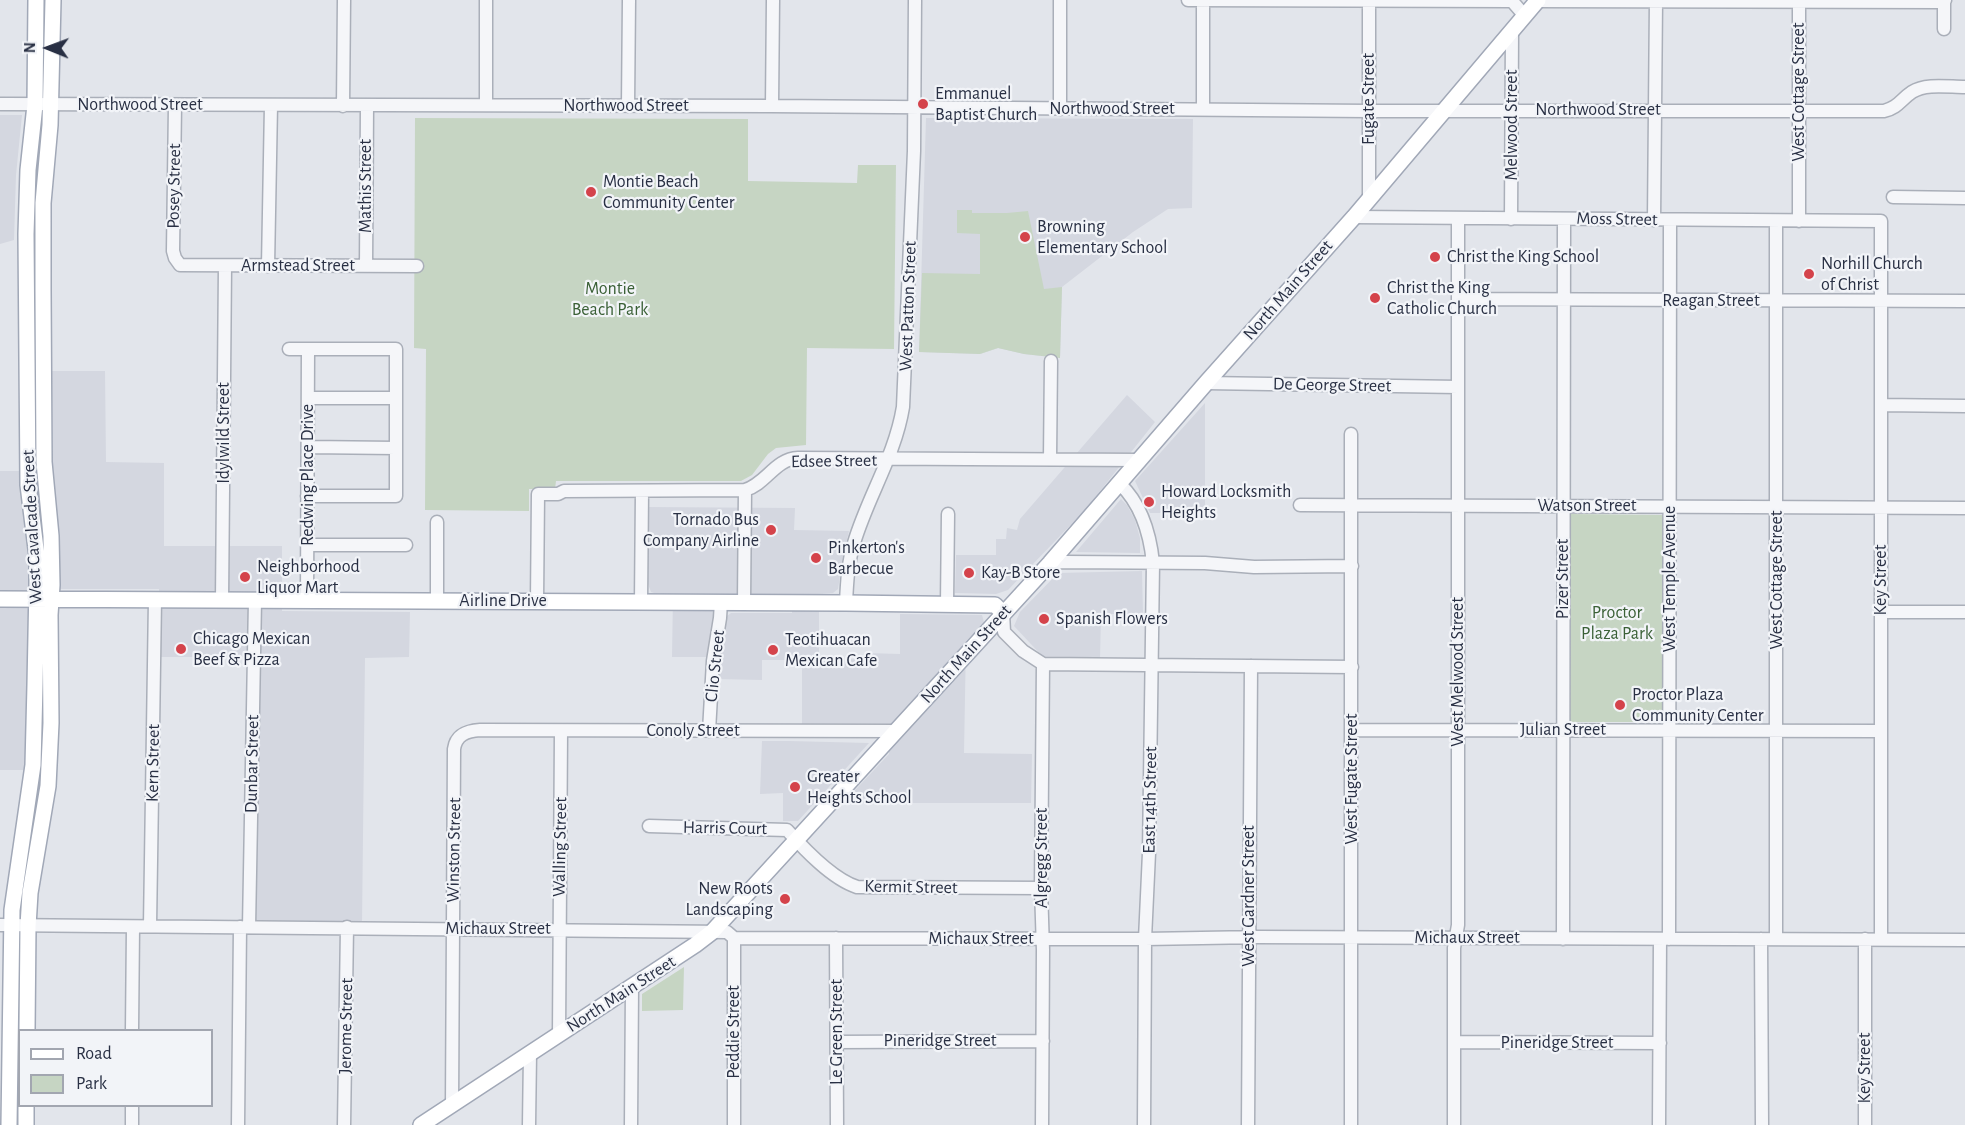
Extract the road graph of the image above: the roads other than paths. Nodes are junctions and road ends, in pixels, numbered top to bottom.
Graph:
1 (36, 0) edge
2 (53, 0) edge
3 (344, 0) edge
4 (486, 0) edge
5 (629, 0) edge
6 (773, 0) edge
7 (915, 0) edge
8 (1060, 0) edge
9 (1188, 0) edge
10 (1203, 0) edge
11 (1369, 0) edge
12 (1512, 1) edge
13 (1538, 1) edge
14 (1656, 1) edge
15 (1799, 1) edge
16 (1944, 1) edge
17 (1525, 16) junction
18 (1944, 29) dead end
19 (1512, 32) junction
20 (1965, 87) edge
21 (0, 104) edge
22 (34, 105) junction
23 (51, 105) junction
24 (175, 105) junction
25 (271, 105) junction
26 (486, 105) junction
27 (343, 106) junction
28 (367, 106) junction
29 (628, 106) junction
30 (772, 106) junction
31 (914, 108) junction
32 (1060, 109) junction
33 (1203, 109) junction
34 (1655, 110) junction
35 (1799, 110) junction
36 (1369, 111) junction
37 (1444, 111) junction
38 (1512, 111) junction
39 (1893, 197) dead end
40 (1369, 198) junction
41 (1965, 198) edge
42 (1354, 217) junction
43 (1458, 218) junction
44 (1511, 219) junction
45 (1564, 219) junction
46 (1654, 220) junction
47 (1670, 220) junction
48 (1776, 221) junction
49 (1799, 221) junction
50 (1881, 221) joint
51 (26, 234) junction
52 (43, 234) junction
53 (180, 265) joint
54 (225, 266) junction
55 (268, 266) junction
56 (366, 266) junction
57 (417, 266) dead end
58 (1458, 299) junction
59 (1564, 300) junction
60 (1670, 301) junction
61 (1776, 301) junction
62 (1881, 301) junction
63 (1965, 301) edge
64 (26, 309) junction
65 (289, 349) dead end
66 (308, 349) junction
67 (1051, 361) dead end
68 (26, 364) junction
69 (43, 366) junction
70 (1206, 383) junction
71 (1458, 387) junction
72 (308, 398) junction
73 (396, 398) junction
74 (1881, 405) junction
75 (1965, 405) edge
76 (43, 431) junction
77 (1352, 434) dead end
78 (308, 447) junction
79 (396, 448) junction
80 (1050, 459) junction
81 (889, 460) junction
82 (1140, 460) junction
83 (1120, 484) junction
84 (745, 490) junction
85 (642, 491) junction
86 (308, 496) junction
87 (1300, 505) dead end
88 (1352, 505) junction
89 (1457, 506) junction
90 (1563, 506) junction
91 (1670, 506) junction
92 (1777, 507) junction
93 (1881, 508) junction
94 (1965, 508) edge
95 (948, 514) dead end
96 (437, 522) dead end
97 (307, 545) junction
98 (406, 545) dead end
99 (1050, 563) junction
100 (1153, 563) junction
101 (1352, 566) junction
102 (0, 599) edge
103 (44, 599) junction
104 (155, 599) junction
105 (222, 600) junction
106 (255, 600) junction
107 (307, 600) junction
108 (437, 601) junction
109 (537, 601) junction
110 (641, 602) junction
111 (721, 602) junction
112 (744, 602) junction
113 (846, 603) junction
114 (947, 604) junction
115 (1882, 612) junction
116 (1965, 612) edge
117 (1003, 613) junction
118 (1043, 664) junction
119 (1152, 665) junction
120 (1251, 666) junction
121 (1352, 667) junction
122 (489, 730) joint
123 (561, 730) junction
124 (1352, 730) junction
125 (1458, 730) junction
126 (1563, 730) junction
127 (1670, 730) junction
128 (709, 731) junction
129 (897, 731) junction
130 (1777, 731) junction
131 (1881, 731) junction
132 (33, 765) junction
133 (50, 766) junction
134 (649, 826) dead end
135 (796, 841) junction
136 (1041, 888) junction
137 (6, 925) edge
138 (28, 926) junction
139 (150, 926) junction
140 (133, 927) junction
141 (245, 927) junction
142 (347, 927) junction
143 (453, 929) junction
144 (559, 930) junction
145 (712, 932) junction
146 (734, 938) junction
147 (836, 938) junction
148 (1248, 938) junction
149 (1352, 938) junction
150 (1042, 939) junction
151 (1145, 939) junction
152 (1455, 939) junction
153 (1563, 939) junction
154 (1665, 939) junction
155 (1761, 939) junction
156 (1776, 939) junction
157 (1865, 939) junction
158 (1881, 939) junction
159 (1965, 940) edge
160 (632, 987) junction
161 (27, 1029) edge
162 (132, 1029) edge
163 (559, 1035) junction
164 (1043, 1041) junction
165 (837, 1042) junction
166 (1454, 1042) junction
167 (1660, 1043) junction
168 (530, 1054) junction
169 (452, 1105) junction
170 (26, 1107) edge
171 (132, 1107) edge
172 (425, 1124) edge
173 (9, 1125) edge
174 (26, 1125) edge
175 (132, 1125) edge
176 (238, 1125) edge
177 (344, 1125) edge
178 (530, 1125) edge
179 (631, 1125) edge
180 (734, 1125) edge
181 (837, 1125) edge
182 (1042, 1125) edge
183 (1143, 1125) edge
184 (1248, 1125) edge
185 (1351, 1125) edge
186 (1454, 1125) edge
187 (1659, 1125) edge
188 (1762, 1125) edge
189 (1865, 1125) edge

1 - 22 main road, West Cavalcade Street
2 - 23 main road, West Cavalcade Street
3 - 27 street
4 - 26 street
5 - 29 street
6 - 30 street
7 - 31 street, West Patton Street
8 - 32 street
9 - 10 street
10 - 11 street
10 - 33 street
11 - 12 street
11 - 36 street, Fugate Street
12 - 17 street
13 - 14 street
13 - 17 main road, North Main Street
14 - 15 street
14 - 34 street
15 - 16 street
15 - 35 street, West Cottage Street
16 - 18 street
17 - 19 main road, North Main Street
19 - 37 main road, North Main Street
19 - 38 street, Melwood Street
20 - 35 street, Northwood Street
21 - 22 street, Northwood Street
22 - 23 street, Northwood Street
22 - 51 main road, West Cavalcade Street
23 - 24 street, Northwood Street
23 - 52 main road, West Cavalcade Street
24 - 25 street, Northwood Street
24 - 53 street, Posey Street
25 - 27 street, Northwood Street
25 - 55 street
26 - 28 street, Northwood Street
26 - 29 street, Northwood Street
27 - 28 street, Northwood Street
28 - 56 street, Mathis Street
29 - 30 street, Northwood Street
30 - 31 street, Northwood Street
31 - 32 street, Northwood Street
31 - 81 street, West Patton Street
32 - 33 street, Northwood Street
33 - 36 street, Northwood Street
34 - 35 street, Northwood Street
34 - 38 street, Northwood Street
34 - 46 street
35 - 49 street, West Cottage Street
36 - 37 street, Northwood Street
36 - 40 street, Fugate Street
37 - 38 street, Northwood Street
37 - 40 main road, North Main Street
38 - 44 street, Melwood Street
39 - 41 street
40 - 42 main road, North Main Street
42 - 43 street, Moss Street
42 - 70 main road, North Main Street
43 - 44 street, Moss Street
43 - 58 street, West Melwood Street
44 - 45 street, Moss Street
45 - 46 street, Moss Street
45 - 59 street, Pizer Street
46 - 47 street, Moss Street
47 - 48 street, Moss Street
47 - 60 street, West Temple Avenue
48 - 49 street, Moss Street
48 - 61 street, West Cottage Street
49 - 50 street, Moss Street
50 - 62 street, Key Street
51 - 52 main road
51 - 64 main road, West Cavalcade Street
52 - 69 main road, West Cavalcade Street
53 - 54 street, Armstead Street
54 - 55 street, Armstead Street
54 - 105 street, Idylwild Street
55 - 56 street, Armstead Street
56 - 57 street, Armstead Street
58 - 59 street, Reagan Street
58 - 71 street, West Melwood Street
59 - 60 street, Reagan Street
59 - 90 street, Pizer Street
60 - 61 street, Reagan Street
60 - 91 street, West Temple Avenue
61 - 62 street, Reagan Street
61 - 92 street, West Cottage Street
62 - 63 street, Reagan Street
62 - 74 street, Key Street
64 - 68 main road, West Cavalcade Street
64 - 69 main road
65 - 66 street
66 - 72 street, Redwing Place Drive
66 - 73 street
67 - 80 street
68 - 76 main road
68 - 103 main road, West Cavalcade Street
69 - 76 main road, West Cavalcade Street
70 - 71 street, De George Street
70 - 82 main road, North Main Street
71 - 89 street, West Melwood Street
72 - 73 street
72 - 78 street, Redwing Place Drive
73 - 79 street
74 - 75 street
74 - 93 street, Key Street
76 - 103 main road, West Cavalcade Street
77 - 88 street, West Fugate Street
78 - 79 street
78 - 86 street, Redwing Place Drive
79 - 86 street
80 - 81 street, Edsee Street
80 - 82 street, Edsee Street
81 - 84 street, Edsee Street
81 - 113 street, West Patton Street
82 - 83 main road, North Main Street
83 - 99 main road, North Main Street
83 - 100 street, East 14th Street
84 - 85 street
84 - 112 street
85 - 109 street
85 - 110 street
86 - 97 street, Redwing Place Drive
87 - 88 street, Watson Street
88 - 89 street, Watson Street
88 - 101 street, West Fugate Street
89 - 90 street, Watson Street
89 - 125 street, West Melwood Street
90 - 91 street, Watson Street
90 - 126 street, Pizer Street
91 - 92 street, Watson Street
91 - 127 street, West Temple Avenue
92 - 93 street, Watson Street
92 - 130 street, West Cottage Street
93 - 94 street, Watson Street
93 - 115 street, Key Street
95 - 114 street
96 - 108 street
97 - 98 street
97 - 107 street, Redwing Place Drive
99 - 100 street
99 - 117 main road, North Main Street
100 - 101 street
100 - 119 street, East 14th Street
101 - 121 street, West Fugate Street
102 - 103 main road, Airline Drive
103 - 104 main road, Airline Drive
103 - 132 main road, West Cavalcade Street
103 - 133 main road, West Cavalcade Street
104 - 105 main road, Airline Drive
104 - 139 street, Kern Street
105 - 106 main road, Airline Drive
106 - 107 main road, Airline Drive
106 - 141 street, Dunbar Street
107 - 108 main road, Airline Drive
108 - 109 main road, Airline Drive
109 - 110 main road, Airline Drive
110 - 111 main road, Airline Drive
111 - 112 main road, Airline Drive
111 - 128 street, Clio Street
112 - 113 main road, Airline Drive
113 - 114 main road, Airline Drive
114 - 117 main road, Airline Drive
115 - 116 street
115 - 131 street, Key Street
117 - 118 street
117 - 129 main road, North Main Street
118 - 119 street
118 - 136 street, Algregg Street
119 - 120 street
119 - 151 street, East 14th Street
120 - 121 street
120 - 148 street, West Gardner Street
121 - 124 street, West Fugate Street
122 - 123 street, Conoly Street
122 - 143 street, Winston Street
123 - 128 street, Conoly Street
123 - 144 street, Walling Street
124 - 125 street, Julian Street
124 - 149 street, West Fugate Street
125 - 126 street, Julian Street
125 - 152 street, West Melwood Street
126 - 127 street, Julian Street
126 - 153 street, Pizer Street
127 - 130 street, Julian Street
127 - 154 street, West Temple Avenue
128 - 129 street, Conoly Street
129 - 135 main road, North Main Street
130 - 131 street, Julian Street
130 - 156 street, West Cottage Street
131 - 158 street, Key Street
132 - 133 main road
132 - 137 main road, West Cavalcade Street
133 - 138 main road, West Cavalcade Street
134 - 135 street, Harris Court
135 - 136 street, Kermit Street
135 - 145 main road, North Main Street
136 - 150 street, Algregg Street
137 - 138 street, Michaux Street
137 - 173 main road, West Cavalcade Street
138 - 140 street, Michaux Street
138 - 161 main road, West Cavalcade Street
139 - 140 street, Michaux Street
139 - 141 street, Michaux Street
140 - 162 street
141 - 142 street, Michaux Street
141 - 176 street, Dunbar Street
142 - 143 street, Michaux Street
142 - 177 street, Jerome Street
143 - 144 street, Michaux Street
143 - 169 street, Winston Street
144 - 145 street, Michaux Street
144 - 163 street, Walling Street
145 - 146 street, Michaux Street
145 - 160 main road, North Main Street
146 - 147 street, Michaux Street
146 - 180 street, Peddie Street
147 - 150 street, Michaux Street
147 - 165 street, Le Green Street
148 - 149 street, Michaux Street
148 - 151 street, Michaux Street
148 - 184 street, West Gardner Street
149 - 152 street, Michaux Street
149 - 185 street, West Fugate Street
150 - 151 street, Michaux Street
150 - 164 street, Algregg Street
151 - 183 street, East 14th Street
152 - 153 street, Michaux Street
152 - 166 street, West Melwood Street
153 - 154 street, Michaux Street
154 - 155 street, Michaux Street
154 - 167 street, West Temple Avenue
155 - 156 street, Michaux Street
155 - 188 street
156 - 157 street, Michaux Street
157 - 158 street, Michaux Street
157 - 189 street, Key Street
158 - 159 street, Michaux Street
160 - 163 main road, North Main Street
160 - 179 street
163 - 168 main road, North Main Street
164 - 165 street, Pineridge Street
164 - 182 street, Algregg Street
165 - 181 street, Le Green Street
166 - 167 street, Pineridge Street
166 - 186 street, West Melwood Street
167 - 187 street, West Temple Avenue
168 - 169 main road, North Main Street
168 - 178 street
169 - 172 main road, North Main Street
170 - 174 main road
171 - 175 street

